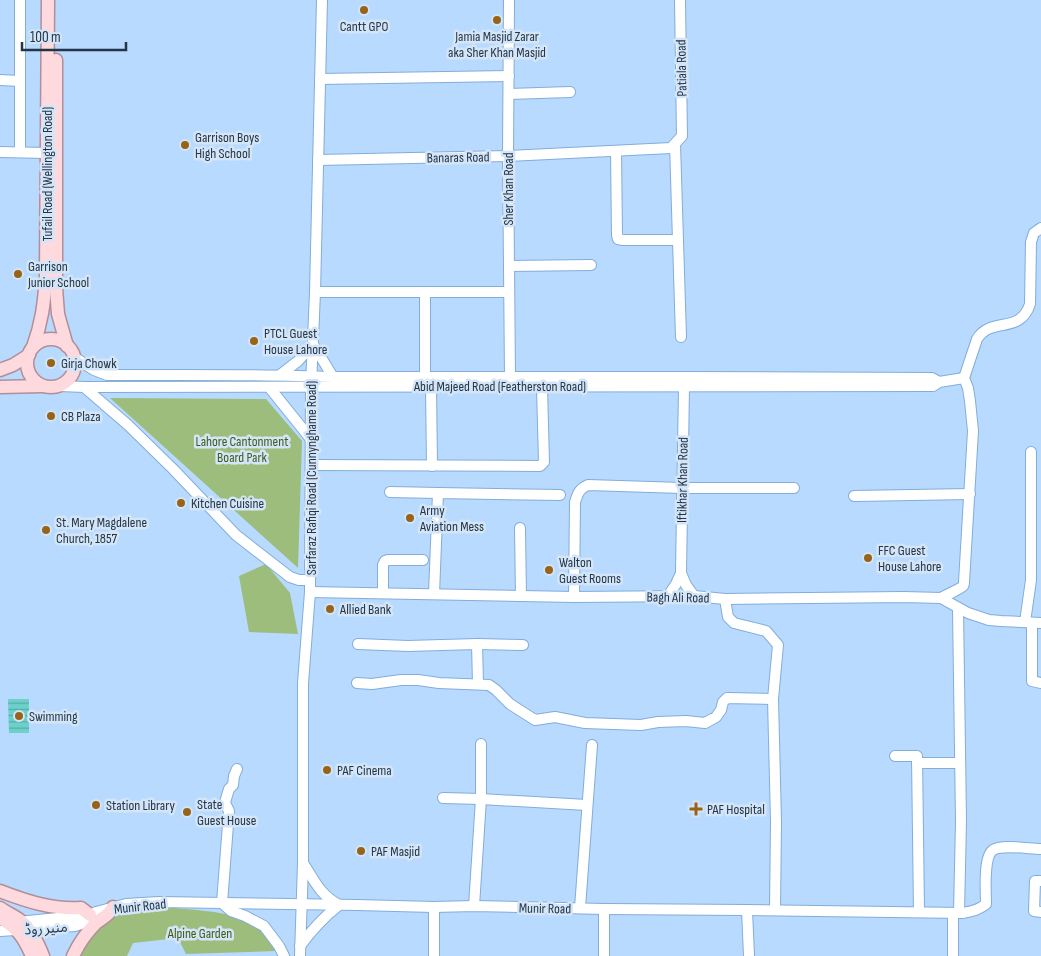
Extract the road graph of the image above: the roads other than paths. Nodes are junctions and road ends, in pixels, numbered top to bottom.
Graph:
1 (20, 0) edge
2 (48, 0) edge
3 (56, 0) edge
4 (322, 0) edge
5 (509, 0) edge
6 (680, 0) edge
7 (509, 76) junction
8 (320, 79) junction
9 (0, 80) edge
10 (20, 81) junction
11 (570, 92) dead end
12 (509, 94) junction
13 (678, 140) junction
14 (616, 151) junction
15 (0, 152) edge
16 (20, 152) junction
17 (47, 153) junction
18 (508, 156) junction
19 (318, 160) junction
20 (1041, 228) edge
21 (678, 240) junction
22 (591, 265) dead end
23 (509, 266) junction
24 (315, 292) junction
25 (425, 292) junction
26 (509, 292) junction
27 (681, 337) dead end
28 (313, 344) junction
29 (31, 351) junction
30 (71, 352) junction
31 (0, 370) edge
32 (280, 375) junction
33 (425, 376) junction
34 (333, 377) junction
35 (510, 377) junction
36 (964, 378) junction
37 (311, 381) junction
38 (492, 382) junction
39 (939, 382) junction
40 (42, 386) junction
41 (60, 386) junction
42 (432, 386) junction
43 (0, 387) edge
44 (22, 387) junction
45 (84, 387) junction
46 (269, 387) junction
47 (542, 387) junction
48 (684, 387) junction
49 (0, 396) edge
50 (310, 438) junction
51 (1031, 452) dead end
52 (311, 465) junction
53 (432, 466) junction
54 (682, 488) junction
55 (794, 488) dead end
56 (390, 492) dead end
57 (438, 493) junction
58 (560, 494) dead end
59 (970, 494) junction
60 (854, 496) dead end
61 (520, 528) dead end
62 (423, 560) dead end
63 (681, 573) junction
64 (310, 580) junction
65 (310, 592) junction
66 (383, 593) junction
67 (434, 594) junction
68 (522, 596) junction
69 (668, 596) junction
70 (694, 596) junction
71 (574, 597) junction
72 (941, 598) junction
73 (725, 599) junction
74 (958, 608) junction
75 (1033, 623) edge
76 (358, 644) dead end
77 (477, 644) junction
78 (524, 645) dead end
79 (357, 683) dead end
80 (1041, 683) edge
81 (478, 684) junction
82 (774, 699) junction
83 (481, 744) dead end
84 (592, 745) dead end
85 (895, 756) dead end
86 (917, 763) junction
87 (960, 763) junction
88 (237, 769) dead end
89 (444, 798) dead end
90 (481, 799) junction
91 (587, 805) junction
92 (1041, 849) edge
93 (303, 863) junction
94 (1041, 881) edge
95 (0, 891) edge
96 (222, 903) junction
97 (301, 904) junction
98 (339, 905) junction
99 (474, 906) junction
100 (113, 907) junction
101 (434, 907) junction
102 (0, 908) edge
103 (580, 908) junction
104 (604, 909) junction
105 (747, 910) junction
106 (775, 910) junction
107 (919, 912) junction
108 (1041, 912) edge
109 (956, 913) junction
110 (88, 916) junction
111 (2, 923) edge
112 (22, 927) junction
113 (300, 951) edge
114 (32, 956) edge
115 (43, 956) edge
116 (73, 956) edge
117 (284, 956) edge
118 (434, 956) edge
119 (604, 956) edge
120 (749, 956) edge
121 (953, 956) edge

1 - 10 street
2 - 17 main road, Tufail Road (Wellington Road)
3 - 30 main road, Tufail Road (Wellington Road)
4 - 8 street, Sarfaraz Rafiqi Road (Cunnynghame Road)
5 - 7 street, Sher Khan Road
6 - 13 street, Patiala Road
7 - 8 street
7 - 12 street, Sher Khan Road
8 - 19 street, Sarfaraz Rafiqi Road (Cunnynghame Road)
9 - 10 street
10 - 16 street
11 - 12 street
12 - 18 street, Sher Khan Road
13 - 14 street, Banaras Road
13 - 21 street, Patiala Road
14 - 18 street, Banaras Road
14 - 21 street
15 - 16 street
16 - 17 street
17 - 29 main road, Tufail Road (Wellington Road)
18 - 19 street, Banaras Road
18 - 23 street, Sher Khan Road
19 - 24 street, Sarfaraz Rafiqi Road (Cunnynghame Road)
20 - 36 street
21 - 27 street, Patiala Road
22 - 23 street
23 - 26 street, Sher Khan Road
24 - 25 street
24 - 28 street, Sarfaraz Rafiqi Road (Cunnynghame Road)
25 - 26 street
25 - 33 street
26 - 35 street, Sher Khan Road
28 - 32 street
28 - 34 street
28 - 37 street, Sarfaraz Rafiqi Road (Cunnynghame Road)
29 - 30 main road
29 - 31 main road
29 - 40 main road
30 - 32 street, Abid Majeed Road (Featherston Road)
30 - 41 main road
32 - 37 street, Abid Majeed Road (Featherston Road)
33 - 34 street, Abid Majeed Road (Featherston Road)
33 - 38 street, Abid Majeed Road (Featherston Road)
34 - 37 street, Abid Majeed Road (Featherston Road)
35 - 38 street, Abid Majeed Road (Featherston Road)
35 - 39 street, Abid Majeed Road (Featherston Road)
36 - 39 street, Abid Majeed Road (Featherston Road)
36 - 59 street
37 - 42 street, Abid Majeed Road (Featherston Road)
37 - 46 street, Abid Majeed Road (Featherston Road)
37 - 50 street, Sarfaraz Rafiqi Road (Cunnynghame Road)
38 - 42 street, Abid Majeed Road (Featherston Road)
38 - 47 street, Abid Majeed Road (Featherston Road)
39 - 48 street, Abid Majeed Road (Featherston Road)
40 - 41 main road
40 - 44 main road
41 - 45 street, Abid Majeed Road (Featherston Road)
42 - 53 street
43 - 44 main road
44 - 49 main road
45 - 46 street, Abid Majeed Road (Featherston Road)
45 - 64 street
46 - 50 street
47 - 48 street, Abid Majeed Road (Featherston Road)
47 - 53 street
48 - 54 street, Iftikhar Khan Road
50 - 52 street, Sarfaraz Rafiqi Road (Cunnynghame Road)
51 - 75 street
52 - 53 street
52 - 64 street, Sarfaraz Rafiqi Road (Cunnynghame Road)
54 - 55 street
54 - 63 street, Iftikhar Khan Road
54 - 71 street
56 - 57 street
57 - 58 street
57 - 67 street
59 - 60 street
59 - 72 street
61 - 68 street
62 - 66 street
63 - 69 street, Iftikhar Khan Road
63 - 70 street, Iftikhar Khan Road
64 - 65 street, Sarfaraz Rafiqi Road (Cunnynghame Road)
65 - 66 street, Bagh Ali Road
65 - 93 street, Sarfaraz Rafiqi Road (Cunnynghame Road)
66 - 67 street, Bagh Ali Road
67 - 68 street, Bagh Ali Road
68 - 71 street, Bagh Ali Road
69 - 70 street, Bagh Ali Road
69 - 71 street, Bagh Ali Road
70 - 73 street, Bagh Ali Road
72 - 73 street, Bagh Ali Road
72 - 74 street, Bagh Ali Road
73 - 82 street
74 - 75 street, Bagh Ali Road
74 - 87 street
75 - 80 street
76 - 77 street
77 - 78 street
77 - 81 street
79 - 81 street
81 - 82 street
82 - 106 street
83 - 90 street
84 - 91 street
85 - 86 street
86 - 87 street
86 - 107 street
87 - 109 street
88 - 96 street
89 - 90 street
90 - 91 street
90 - 99 street
91 - 103 street
92 - 109 street, Munir Road
93 - 97 street, Sarfaraz Rafiqi Road (Cunnynghame Road)
93 - 98 street
94 - 108 street
95 - 110 main road
96 - 97 street, Munir Road
96 - 100 street, Munir Road
96 - 117 street
97 - 98 street, Munir Road
97 - 113 street, Sarfaraz Rafiqi Road (Cunnynghame Road)
98 - 101 street, Munir Road
98 - 113 street
99 - 101 street, Munir Road
99 - 103 street, Munir Road
100 - 110 street, Munir Road
100 - 116 main road
101 - 118 street
102 - 112 main road
103 - 104 street, Munir Road
104 - 105 street, Munir Road
104 - 119 street
105 - 106 street, Munir Road
105 - 120 street
106 - 107 street, Munir Road
107 - 109 street, Munir Road
109 - 121 street
110 - 112 street, Munir Road
111 - 112 main road
112 - 114 main road
112 - 115 main road

